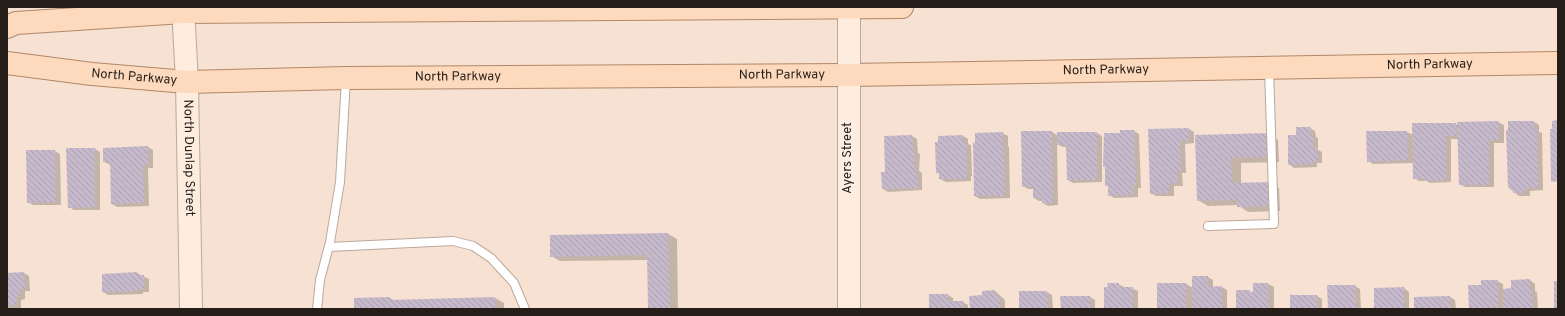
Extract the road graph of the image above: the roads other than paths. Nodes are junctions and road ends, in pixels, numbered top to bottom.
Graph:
1 (848, 7) edge
2 (902, 7) edge
3 (183, 10) edge
4 (7, 27) edge
5 (7, 63) edge
6 (1558, 63) edge
7 (1269, 68) junction
8 (848, 75) junction
9 (346, 78) junction
10 (187, 82) junction
11 (1208, 226) dead end
12 (329, 247) junction
13 (190, 309) edge
14 (317, 309) edge
15 (525, 309) edge
16 (849, 309) edge

1 - 2 main road
1 - 3 main road
1 - 8 street, Ayers Street
3 - 4 main road
3 - 10 street, North Dunlap Street
5 - 10 main road, North Parkway
6 - 7 main road, North Parkway
7 - 8 main road, North Parkway
7 - 11 lane
8 - 9 main road, North Parkway
8 - 16 street, Ayers Street
9 - 10 main road, North Parkway
9 - 12 lane
10 - 13 street, North Dunlap Street
12 - 14 lane
12 - 15 lane

